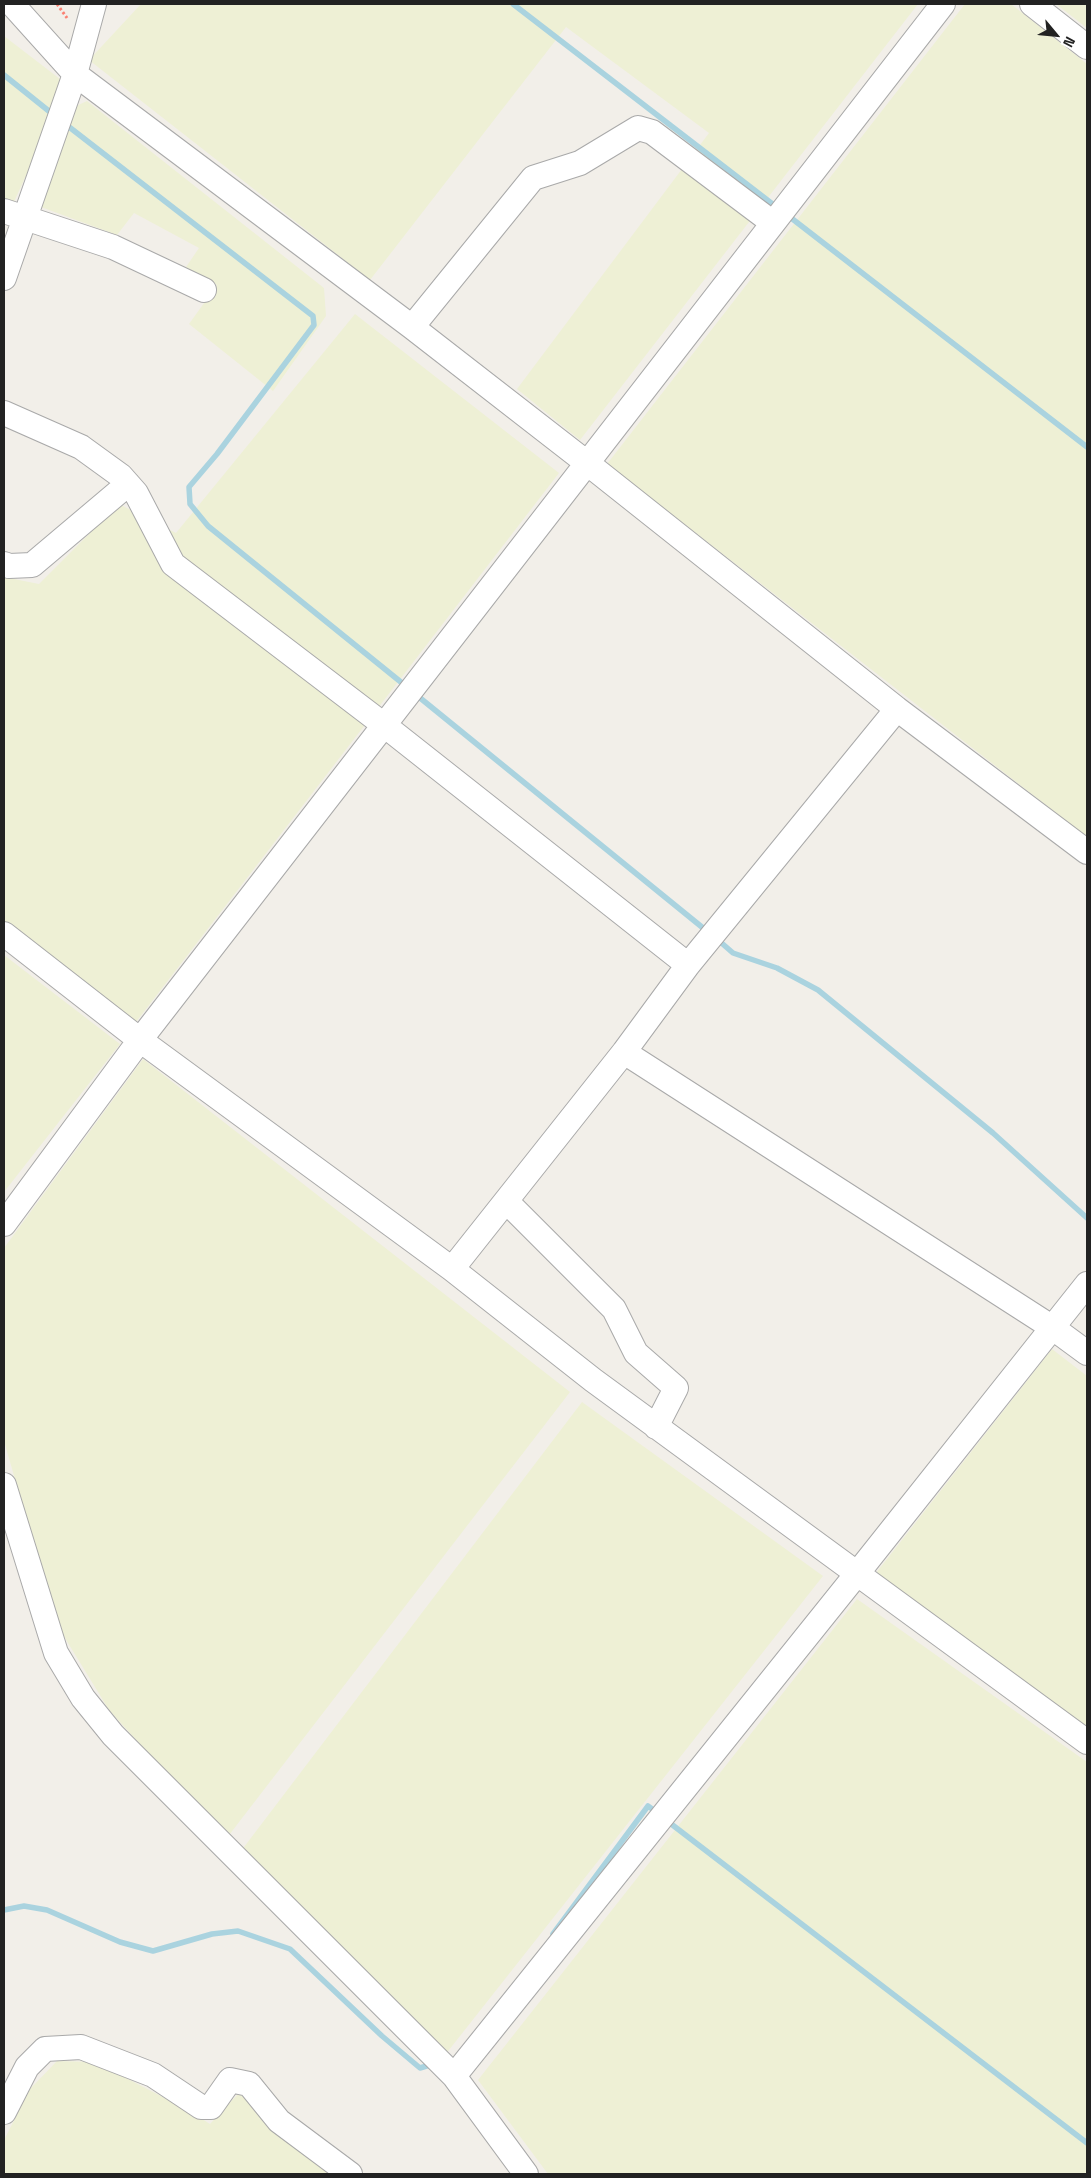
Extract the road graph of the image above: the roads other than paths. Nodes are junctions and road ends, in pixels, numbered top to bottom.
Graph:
1 (12, 4) edge
2 (94, 4) edge
3 (943, 4) edge
4 (1032, 4) edge
5 (1087, 47) edge
6 (75, 74) junction
7 (4, 211) edge
8 (25, 220) junction
9 (773, 223) junction
10 (4, 278) edge
11 (204, 290) dead end
12 (412, 327) junction
13 (4, 413) edge
14 (587, 463) junction
15 (128, 484) junction
16 (4, 564) edge
17 (897, 708) junction
18 (384, 725) junction
19 (1087, 852) edge
20 (4, 934) edge
21 (688, 965) junction
22 (140, 1040) junction
23 (624, 1052) junction
24 (506, 1201) junction
25 (4, 1224) edge
26 (452, 1269) junction
27 (1087, 1284) edge
28 (1053, 1328) junction
29 (1087, 1353) edge
30 (656, 1427) junction
31 (4, 1485) edge
32 (856, 1575) junction
33 (1087, 1742) edge
34 (454, 2076) junction
35 (4, 2112) edge
36 (350, 2174) edge
37 (526, 2174) edge

1 - 6 street
2 - 6 street
3 - 9 street
4 - 5 street
6 - 8 street
6 - 12 street
7 - 8 street
8 - 10 street
8 - 11 street
9 - 12 street
9 - 14 street
12 - 14 street
13 - 15 street
14 - 17 street
14 - 18 street
15 - 16 street
15 - 18 street
17 - 19 street
17 - 21 street
18 - 21 street
18 - 22 street
20 - 22 street
21 - 23 street
22 - 25 street
22 - 26 street
23 - 24 street
23 - 28 street
24 - 26 street
24 - 30 street
26 - 30 street
27 - 28 street
28 - 29 street
28 - 32 street
30 - 32 street
31 - 34 street
32 - 33 street
32 - 34 street
34 - 37 street
35 - 36 street

